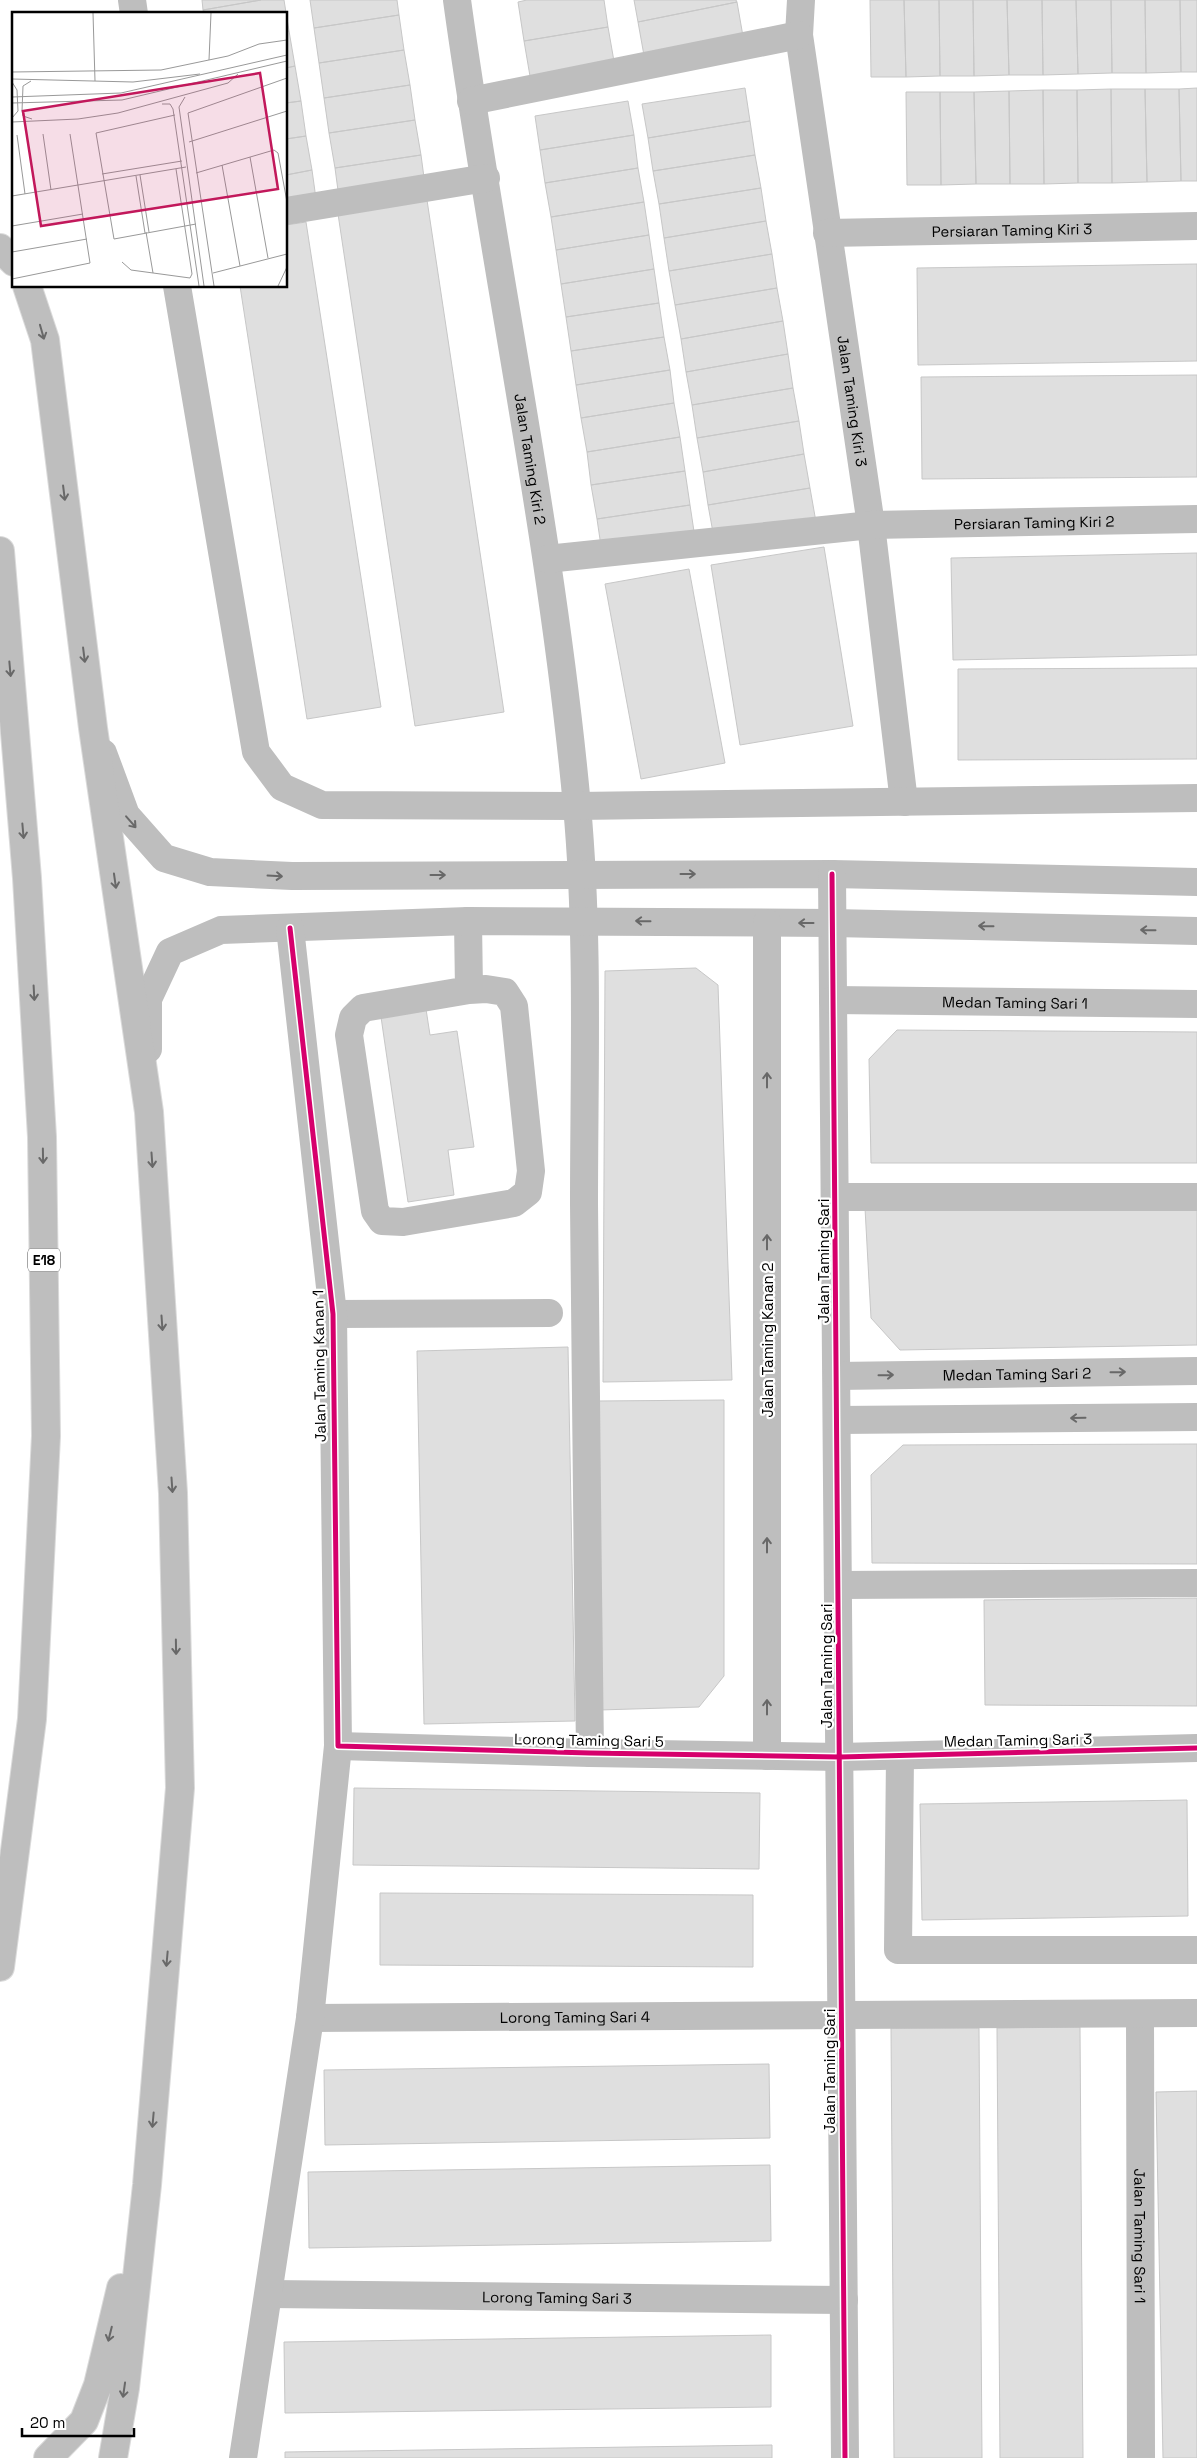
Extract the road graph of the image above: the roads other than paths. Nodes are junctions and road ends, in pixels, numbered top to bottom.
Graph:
1 (458, 0) edge
2 (802, 0) edge
3 (799, 35) junction
4 (471, 101) junction
5 (486, 178) junction
6 (288, 211) edge
7 (1197, 226) edge
8 (827, 233) junction
9 (0, 248) edge
10 (12, 260) edge
11 (28, 288) edge
12 (177, 288) edge
13 (1197, 519) edge
14 (871, 525) junction
15 (0, 551) edge
16 (547, 559) junction
17 (93, 728) junction
18 (1197, 798) edge
19 (904, 802) junction
20 (577, 806) junction
21 (581, 874) junction
22 (832, 874) junction
23 (1197, 882) edge
24 (583, 920) junction
25 (468, 921) junction
26 (767, 923) junction
27 (833, 923) junction
28 (290, 928) junction
29 (1197, 931) edge
30 (469, 990) junction
31 (833, 1000) junction
32 (1197, 1004) edge
33 (149, 1112) junction
34 (836, 1197) junction
35 (1197, 1197) edge
36 (549, 1313) dead end
37 (334, 1314) junction
38 (1197, 1372) edge
39 (837, 1376) junction
40 (1197, 1416) edge
41 (838, 1420) junction
42 (1197, 1583) edge
43 (838, 1585) junction
44 (338, 1746) junction
45 (1197, 1748) edge
46 (590, 1753) junction
47 (766, 1756) junction
48 (900, 1756) junction
49 (840, 1757) junction
50 (1197, 1950) edge
51 (0, 1968) edge
52 (1197, 2013) edge
53 (1140, 2014) junction
54 (842, 2015) junction
55 (310, 2018) junction
56 (147, 2185) junction
57 (269, 2294) junction
58 (844, 2300) junction
59 (48, 2458) edge
60 (113, 2458) edge
61 (243, 2458) edge
62 (845, 2458) edge
63 (1141, 2458) edge

1 - 4 main road, Jalan Taming Kiri 2
2 - 3 main road, Jalan Taming Kiri 3
3 - 4 main road
3 - 8 main road, Jalan Taming Kiri 3
4 - 5 main road, Jalan Taming Kiri 2
5 - 6 main road
5 - 16 main road, Jalan Taming Kiri 2
7 - 8 main road, Persiaran Taming Kiri 3
8 - 14 main road, Jalan Taming Kiri 3
9 - 10 main road
11 -> 17 main road
12 - 20 main road
13 - 14 main road, Persiaran Taming Kiri 2
14 - 16 main road, Persiaran Taming Kiri 2
14 - 19 main road, Jalan Taming Kiri 3
15 -> 51 main road, E18
16 - 20 main road, Jalan Taming Kiri 2
17 -> 21 main road
17 -> 33 main road
18 - 19 main road
19 - 20 main road
20 - 21 main road, Jalan Taming Kiri 2
21 -> 22 main road
21 - 24 main road, Jalan Taming Kiri 2
22 - 23 main road
22 - 27 main road, Jalan Taming Sari
24 - 25 main road
26 -> 24 main road
24 - 46 main road, Jalan Taming Kiri 2
25 - 28 main road
25 - 30 main road
27 -> 26 main road
47 -> 26 main road, Jalan Taming Kanan 2
29 -> 27 main road
27 - 31 main road, Jalan Taming Sari
28 - 33 main road
28 - 37 main road, Jalan Taming Kanan 1
30 - 30 main road
31 - 32 main road, Medan Taming Sari 1
31 - 34 main road, Jalan Taming Sari
33 -> 56 main road
34 - 35 main road
34 - 39 main road, Jalan Taming Sari
36 - 37 main road
37 - 44 main road, Jalan Taming Kanan 1
39 -> 38 main road, Medan Taming Sari 2
39 - 41 main road, Jalan Taming Sari
40 -> 41 main road
41 - 43 main road, Jalan Taming Sari
42 - 43 main road
43 - 49 main road, Jalan Taming Sari
44 - 46 main road, Lorong Taming Sari 5
44 - 55 main road, Jalan Taming Kanan 1
45 - 48 main road, Medan Taming Sari 3
46 - 47 main road, Lorong Taming Sari 5
47 - 49 main road, Lorong Taming Sari 5
48 - 49 main road, Medan Taming Sari 3
48 - 50 main road
49 - 54 main road, Jalan Taming Sari
52 - 53 main road, Lorong Taming Sari 4
53 - 54 main road, Lorong Taming Sari 4
53 - 63 main road, Jalan Taming Sari 1
54 - 55 main road, Lorong Taming Sari 4
54 - 58 main road, Jalan Taming Sari
55 - 57 main road, Jalan Taming Kanan 1
56 -> 59 main road
56 -> 60 main road
57 - 58 main road, Lorong Taming Sari 3
57 - 61 main road, Jalan Taming Kanan 1
58 - 62 main road, Jalan Taming Sari

